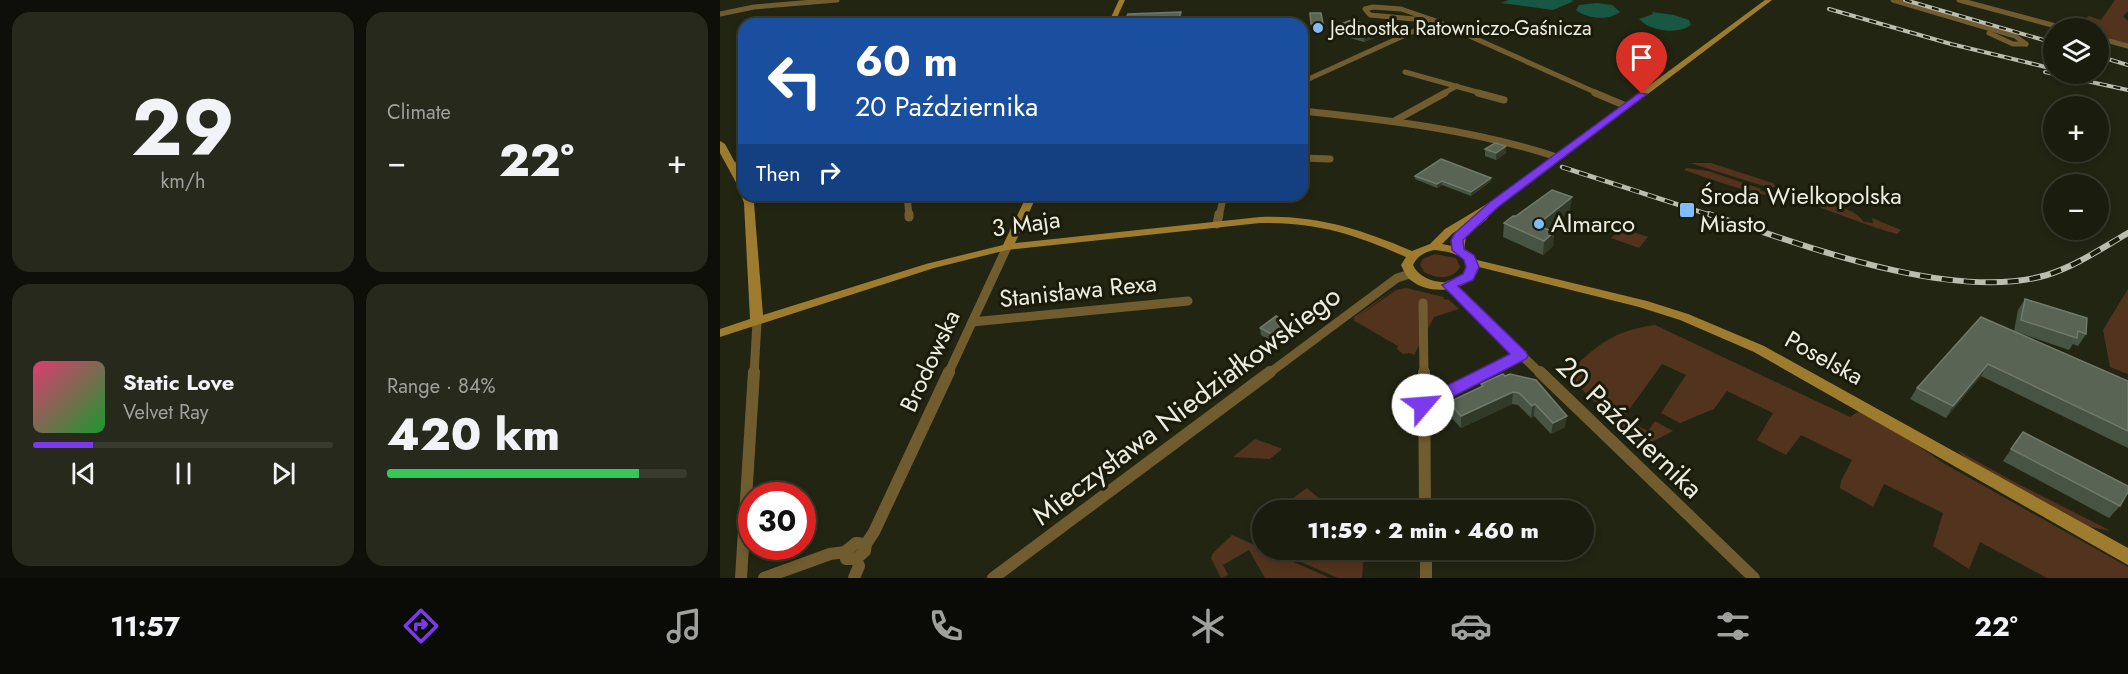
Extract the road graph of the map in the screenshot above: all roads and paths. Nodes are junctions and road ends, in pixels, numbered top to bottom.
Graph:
1 (756, 0) edge
2 (837, 0) edge
3 (1122, 0) edge
4 (1769, 0) edge
5 (1893, 0) edge
6 (1959, 0) edge
7 (754, 7) junction
8 (720, 14) edge
9 (1114, 18) edge
10 (1436, 21) junction
11 (1968, 22) junction
12 (2043, 23) edge
13 (2109, 41) edge
14 (2128, 46) edge
15 (1405, 72) dead end
16 (1308, 79) edge
17 (1457, 86) junction
18 (1504, 100) dead end
19 (1626, 106) junction
20 (1308, 112) edge
21 (1395, 120) junction
22 (720, 144) edge
23 (1557, 157) junction
24 (1308, 158) edge
25 (1330, 159) dead end
26 (738, 165) edge
27 (732, 166) junction
28 (738, 177) edge
29 (748, 201) edge
30 (908, 201) edge
31 (1029, 201) edge
32 (1223, 201) edge
33 (1494, 205) junction
34 (909, 217) dead end
35 (1217, 224) junction
36 (1007, 247) junction
37 (1434, 247) junction
38 (1458, 250) junction
39 (1412, 255) junction
40 (1472, 262) junction
41 (1410, 274) junction
42 (1449, 285) junction
43 (1188, 301) dead end
44 (1423, 303) dead end
45 (757, 322) junction
46 (972, 322) junction
47 (720, 333) edge
48 (1521, 356) junction
49 (1423, 405) junction
50 (1425, 500) edge
51 (850, 555) junction
52 (2128, 557) edge
53 (1426, 560) edge
54 (741, 578) edge
55 (764, 578) edge
56 (854, 578) edge
57 (993, 578) edge
58 (1426, 578) edge
59 (1754, 578) edge

1 - 7 street
2 - 7 street
3 - 9 street
4 - 19 street
5 - 11 street
6 - 12 street
7 - 8 street
10 - 10 street
10 - 16 street
10 - 19 street
11 - 11 street
13 - 14 street
15 - 17 street
17 - 18 street
17 - 21 street
19 - 23 street
20 - 21 street
21 - 23 street
22 - 27 street
23 - 33 street
24 - 25 street
26 - 27 street
27 - 28 street
29 - 45 street
30 - 34 street
31 - 36 street, Brodowska
32 - 35 street
33 - 37 street
33 - 38 street
35 - 36 street, 3 Maja
35 - 39 street, 3 Maja
36 - 45 street, 3 Maja
36 - 46 street, Brodowska
37 - 38 street
37 - 39 street
38 - 40 street
39 - 41 street
40 - 42 street
40 - 52 street, Poselska
41 - 42 street
41 - 57 street, Mieczysława Niedziałkowskiego
42 - 48 street, 20 Października
43 - 46 street, Stanisława Rexa
44 - 49 street
45 - 47 street, 3 Maja
45 - 54 street
46 - 51 street, Brodowska
48 - 49 street
48 - 59 street, 20 Października
49 - 50 street
51 - 55 street
51 - 56 street
53 - 58 street

